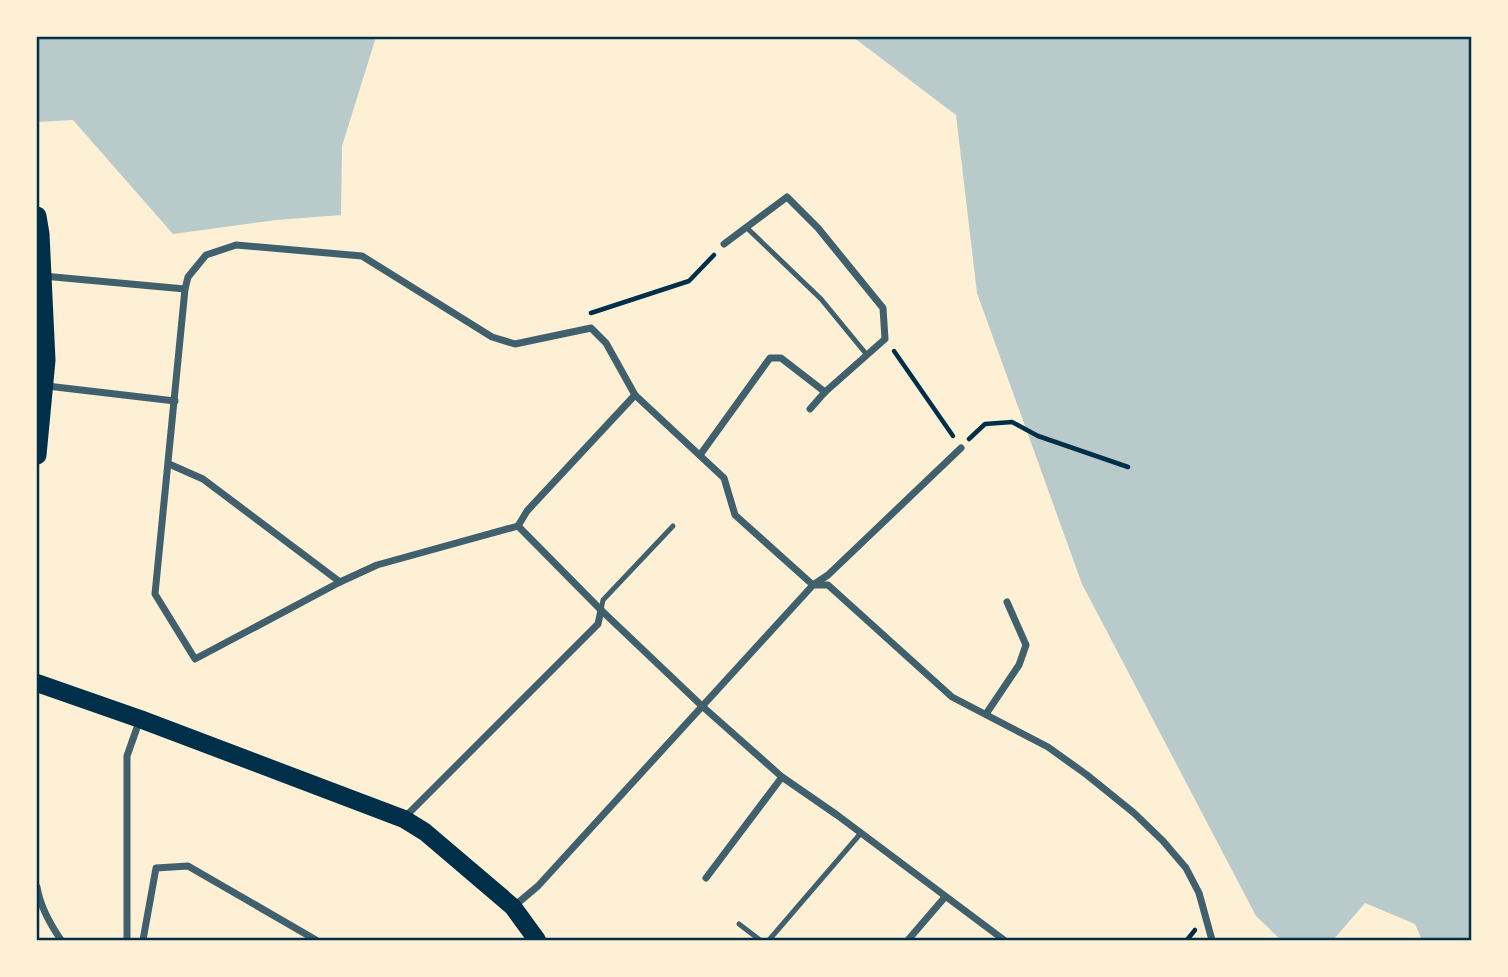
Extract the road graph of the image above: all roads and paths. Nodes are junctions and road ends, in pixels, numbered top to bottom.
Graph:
1 (39, 225) edge
2 (746, 228) junction
3 (724, 244) joint
4 (37, 275) edge
5 (185, 289) junction
6 (573, 331) junction
7 (885, 339) junction
8 (867, 355) junction
9 (37, 384) edge
10 (825, 392) junction
11 (635, 395) junction
12 (175, 401) junction
13 (810, 409) dead end
14 (961, 448) junction
15 (37, 454) edge
16 (700, 455) junction
17 (169, 464) junction
18 (1128, 467) dead end
19 (518, 526) junction
20 (673, 526) dead end
21 (340, 582) junction
22 (813, 585) junction
23 (1007, 602) dead end
24 (601, 610) junction
25 (37, 683) edge
26 (702, 706) junction
27 (986, 714) junction
28 (140, 719) junction
29 (782, 777) junction
30 (404, 819) junction
31 (861, 833) junction
32 (706, 878) dead end
33 (37, 887) edge
34 (945, 897) junction
35 (513, 907) junction
36 (739, 924) dead end
37 (61, 940) edge
38 (127, 940) edge
39 (143, 940) edge
40 (316, 940) edge
41 (537, 940) edge
42 (760, 940) edge
43 (769, 940) edge
44 (908, 940) edge
45 (1004, 940) edge
46 (1212, 940) edge

1 - 15 highway
2 - 3 street
2 - 7 street
2 - 8 lane
3 - 6 path
4 - 5 street
5 - 6 street
5 - 12 street
6 - 11 street
7 - 8 street
7 - 14 path
8 - 10 street
9 - 12 street
10 - 13 street
10 - 16 street
11 - 16 street
11 - 19 street
12 - 17 street
14 - 18 path
14 - 22 street
16 - 22 street
17 - 21 street
17 - 21 street
19 - 21 street
19 - 24 street
20 - 24 lane
22 - 26 street
22 - 27 street
23 - 27 street
24 - 26 street
24 - 30 street
25 - 28 main road
26 - 29 street
26 - 35 street
27 - 46 street
28 - 30 main road
28 - 38 street
29 - 31 street
29 - 32 street
30 - 35 main road
31 - 34 street
31 - 43 lane
33 - 37 street
34 - 44 street
34 - 45 street
35 - 41 main road
36 - 42 lane
39 - 40 street

